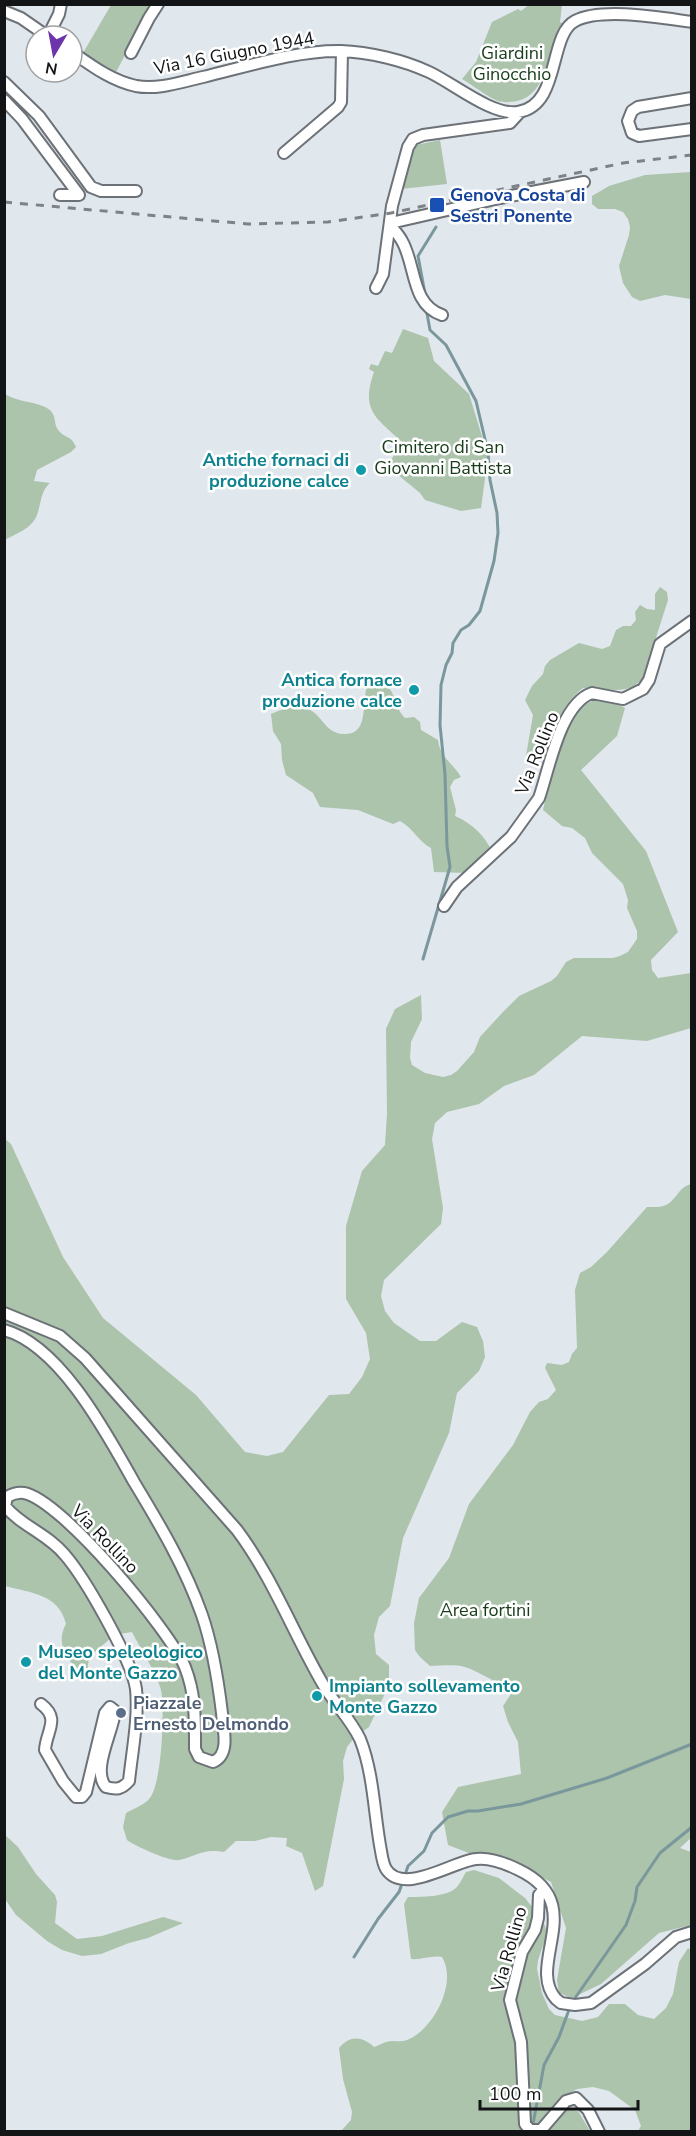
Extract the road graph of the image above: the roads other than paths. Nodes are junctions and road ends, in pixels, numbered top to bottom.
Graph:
1 (61, 4) edge
2 (158, 4) edge
3 (4, 11) edge
4 (692, 22) edge
5 (30, 24) edge
6 (54, 24) edge
7 (342, 51) junction
8 (131, 53) dead end
9 (84, 60) edge
10 (4, 82) edge
11 (692, 98) edge
12 (4, 100) edge
13 (520, 112) junction
14 (692, 129) edge
15 (284, 153) dead end
16 (584, 182) dead end
17 (136, 191) dead end
18 (60, 195) dead end
19 (390, 225) junction
20 (376, 288) dead end
21 (442, 315) dead end
22 (692, 621) edge
23 (444, 906) dead end
24 (4, 1313) edge
25 (4, 1330) edge
26 (41, 1704) dead end
27 (544, 1889) junction
28 (692, 1932) edge
29 (599, 2132) edge

1 - 6 street
2 - 8 street
3 - 5 street
4 - 13 street
7 - 9 street, Via 16 Giugno 1944
7 - 13 street, Via 16 Giugno 1944
7 - 15 street
10 - 17 street
11 - 14 street
12 - 18 street
13 - 19 street
16 - 19 street
19 - 20 street
19 - 21 street
22 - 23 street, Via Rollino
24 - 27 street, Via Rollino
25 - 26 street, Via Rollino
27 - 28 street, Via Rollino
27 - 29 street, Via Rollino

